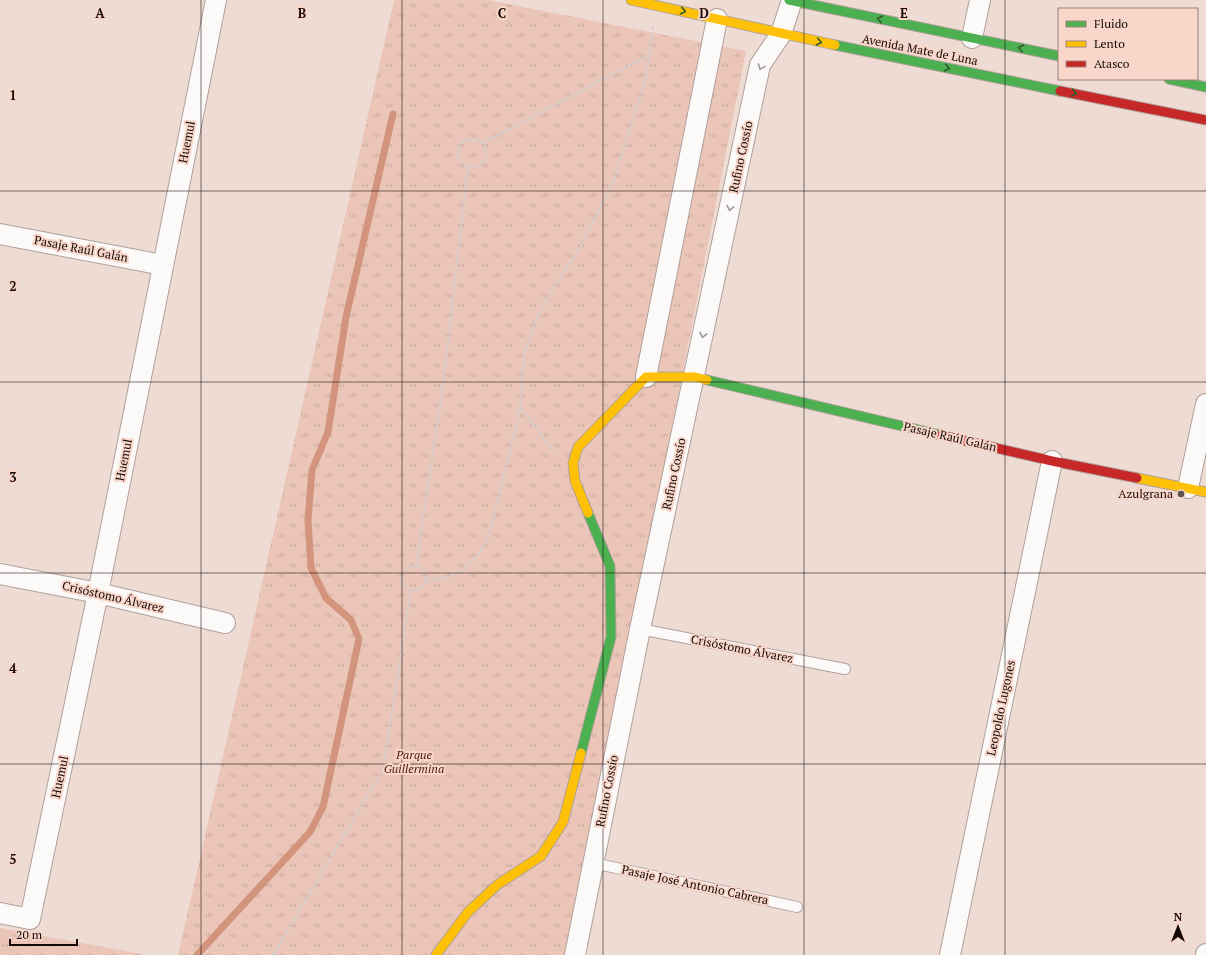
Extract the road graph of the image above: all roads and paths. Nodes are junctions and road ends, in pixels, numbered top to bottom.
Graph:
1 (216, 0) edge
2 (631, 0) edge
3 (791, 0) edge
4 (980, 0) edge
5 (656, 5) junction
6 (717, 19) junction
7 (781, 34) junction
8 (972, 38) junction
9 (649, 55) junction
10 (1058, 56) edge
11 (1174, 80) edge
12 (1206, 87) edge
13 (1206, 120) edge
14 (483, 143) junction
15 (468, 168) junction
16 (0, 234) edge
17 (163, 265) junction
18 (646, 377) junction
19 (694, 377) junction
20 (1206, 404) edge
21 (520, 408) junction
22 (1052, 461) junction
23 (575, 481) junction
24 (1197, 490) edge
25 (416, 566) junction
26 (0, 574) edge
27 (426, 580) junction
28 (411, 590) junction
29 (98, 593) junction
30 (225, 623) dead end
31 (640, 629) junction
32 (845, 669) dead end
33 (593, 864) junction
34 (797, 907) dead end
35 (0, 913) edge
36 (273, 955) edge
37 (436, 955) edge
38 (575, 955) edge
39 (950, 955) edge

1 - 17 street, Huemul
2 - 5 street, Avenida Mate de Luna
3 - 7 street, Rufino Cossío
8 -> 3 street, Avenida Mate de Luna
4 - 8 street
5 -> 6 street, Avenida Mate de Luna
5 - 9 path
6 - 7 street, Avenida Mate de Luna
6 - 18 street
7 -> 13 street, Avenida Mate de Luna
7 -> 19 street, Rufino Cossío
10 -> 8 street, Avenida Mate de Luna
9 - 14 path
9 - 21 path
11 - 12 street
14 - 15 path
14 - 15 path
15 - 25 path
16 - 17 street, Pasaje Raúl Galán
17 - 29 street, Huemul
18 - 19 street, Pasaje Raúl Galán
18 - 23 street
19 - 22 street, Pasaje Raúl Galán
19 - 31 street, Rufino Cossío
20 - 24 street
21 - 23 path
21 - 27 path
22 - 24 street, Pasaje Raúl Galán
22 - 39 street, Leopoldo Lugones
23 - 37 street
25 - 27 path
25 - 28 path
26 - 29 street, Crisóstomo Álvarez
27 - 28 path
28 - 36 path
29 - 30 street, Crisóstomo Álvarez
29 - 35 street, Huemul
31 - 32 lane, Crisóstomo Álvarez
31 - 33 street, Rufino Cossío
33 - 34 lane, Pasaje José Antonio Cabrera
33 - 38 street, Rufino Cossío

